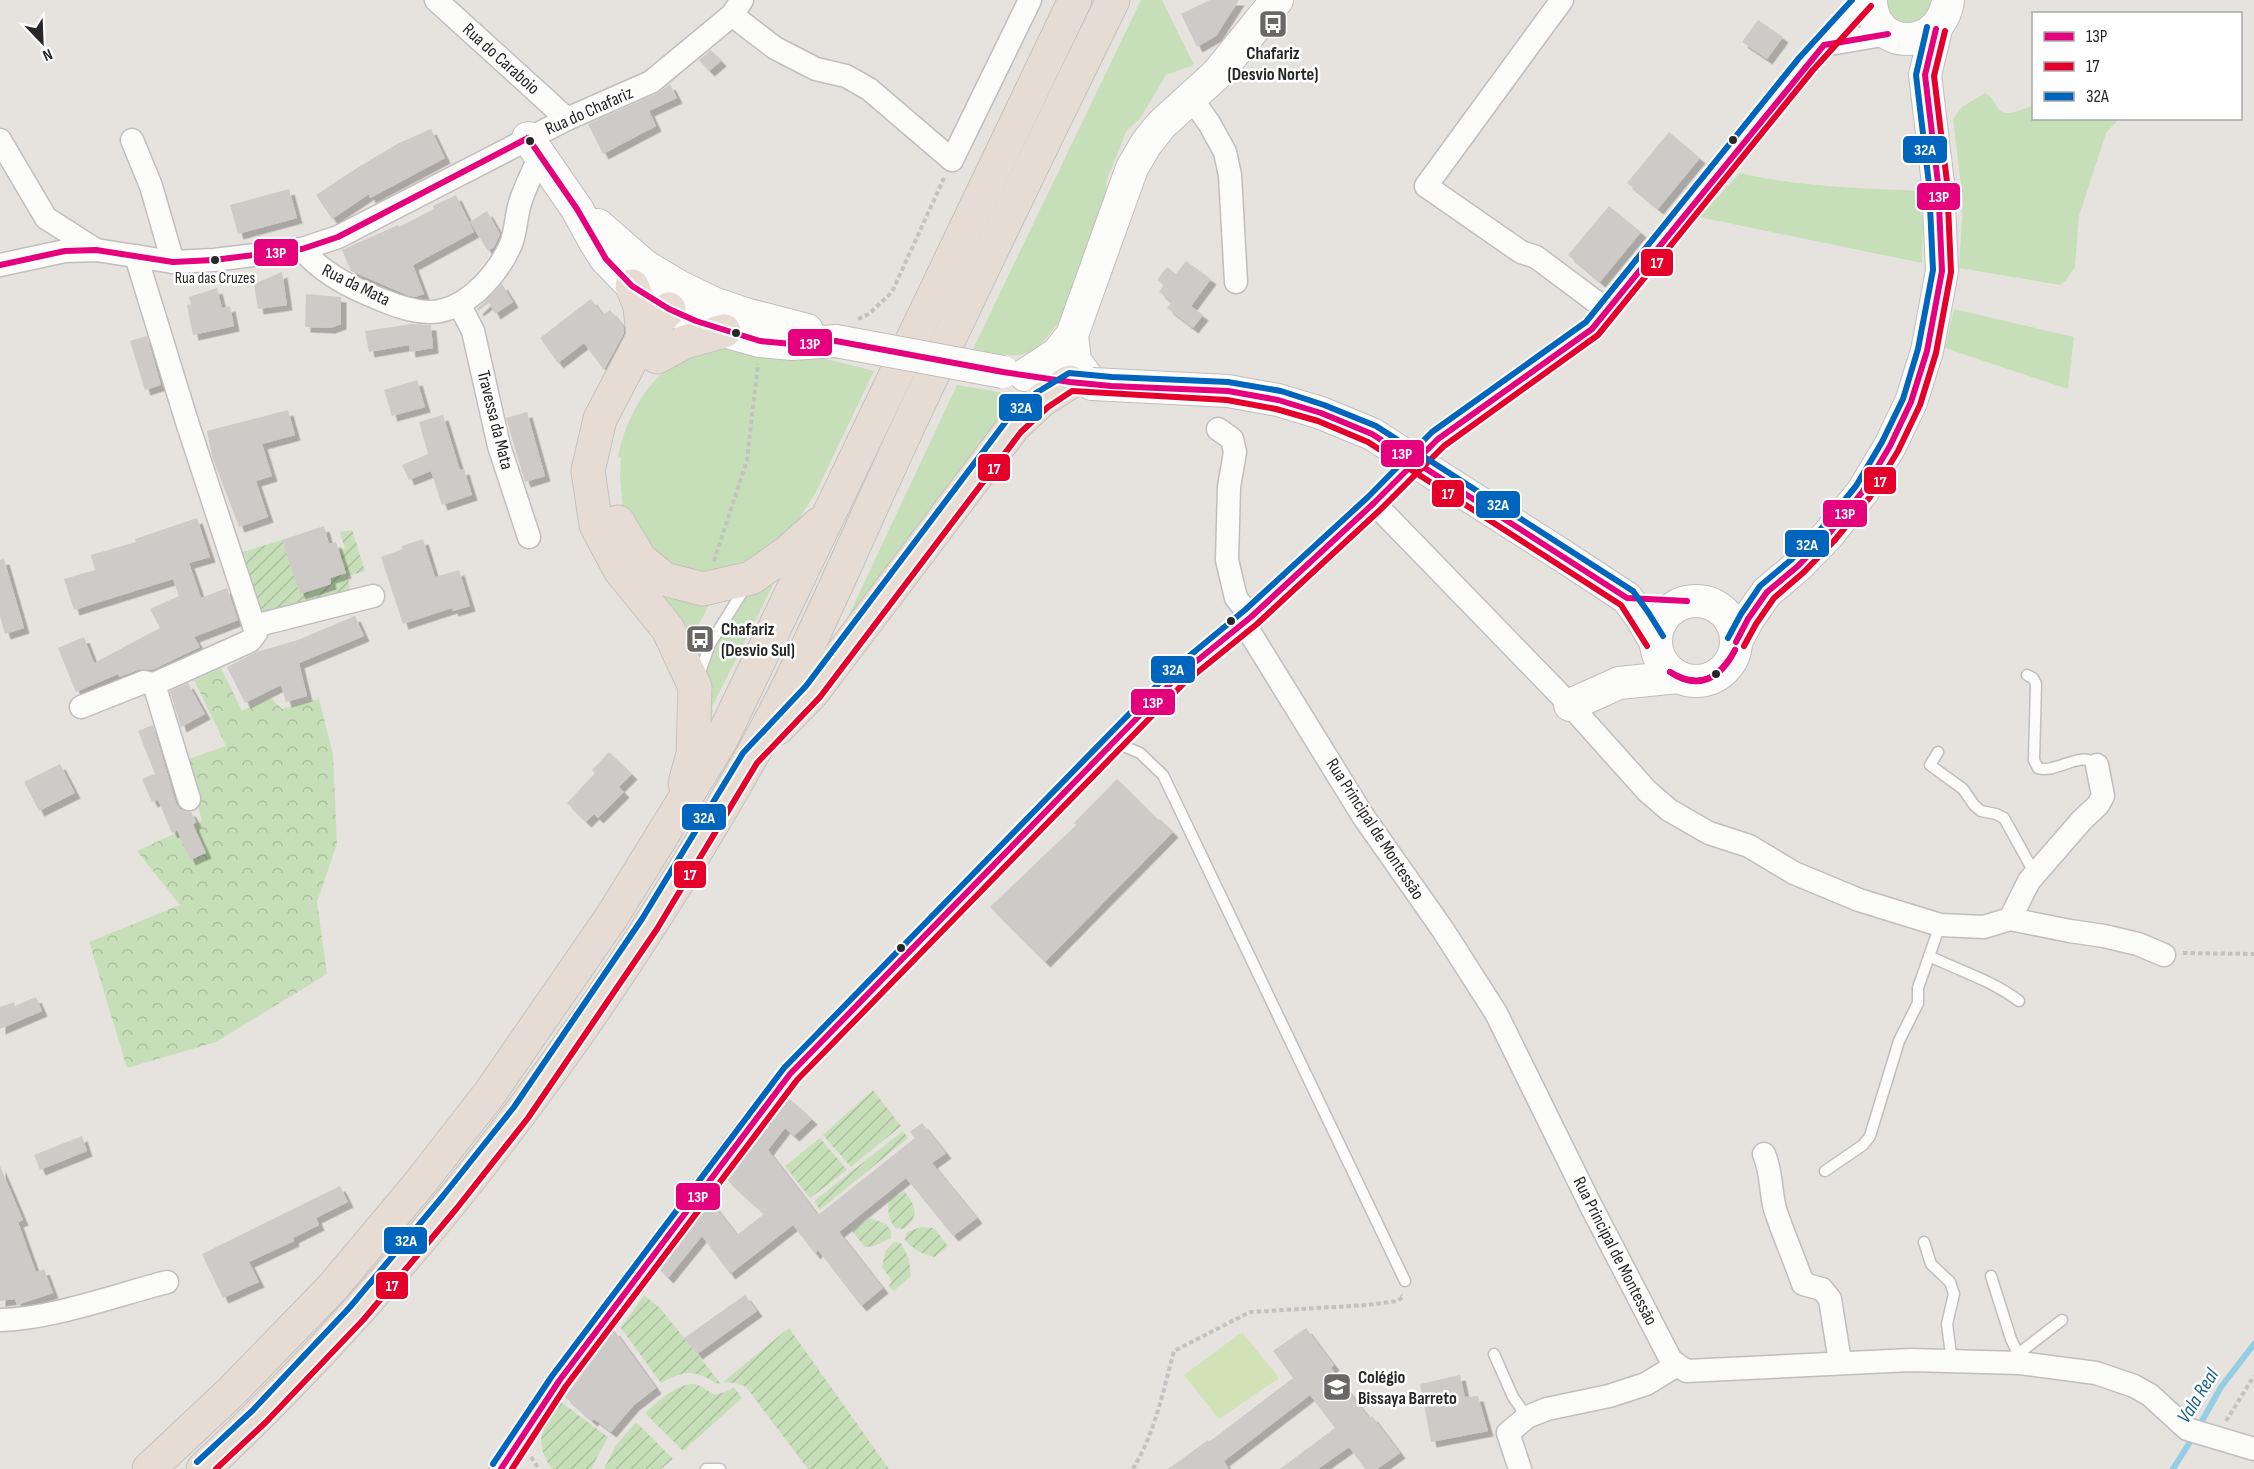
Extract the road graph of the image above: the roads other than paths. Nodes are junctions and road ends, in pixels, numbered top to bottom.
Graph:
1 (436, 0) edge
2 (1030, 0) edge
3 (1075, 0) edge
4 (1113, 0) edge
5 (1277, 0) edge
6 (1562, 0) edge
7 (1864, 0) edge
8 (1870, 0) edge
9 (1948, 0) edge
10 (737, 7) edge
11 (1936, 29) junction
12 (1895, 36) junction
13 (1824, 45) junction
14 (1925, 75) junction
15 (1191, 98) junction
16 (567, 119) junction
17 (0, 140) edge
18 (132, 140) dead end
19 (534, 148) junction
20 (577, 209) junction
21 (302, 249) junction
22 (96, 250) junction
23 (136, 256) junction
24 (174, 262) junction
25 (0, 265) edge
26 (1236, 282) dead end
27 (632, 286) junction
28 (675, 298) junction
29 (459, 304) junction
30 (1607, 310) junction
31 (724, 331) junction
32 (836, 341) junction
33 (650, 347) junction
34 (1073, 364) junction
35 (1218, 429) dead end
36 (1374, 503) junction
37 (830, 513) junction
38 (529, 537) dead end
39 (751, 578) junction
40 (1767, 592) junction
41 (373, 596) dead end
42 (1627, 598) junction
43 (1698, 602) junction
44 (1247, 620) junction
45 (254, 626) junction
46 (1736, 642) junction
47 (1655, 643) junction
48 (2027, 675) dead end
49 (1678, 677) junction
50 (1619, 683) junction
51 (154, 684) junction
52 (694, 687) junction
53 (1570, 705) junction
54 (81, 707) dead end
55 (1114, 742) junction
56 (1938, 752) dead end
57 (750, 758) junction
58 (2097, 765) joint
59 (189, 799) dead end
60 (677, 814) junction
61 (2035, 874) junction
62 (2010, 919) junction
63 (1940, 925) junction
64 (2164, 955) road end
65 (1929, 956) junction
66 (2019, 1000) dead end
67 (1764, 1154) dead end
68 (1825, 1172) dead end
69 (1924, 1242) dead end
70 (1991, 1276) dead end
71 (1405, 1281) road end
72 (167, 1282) dead end
73 (0, 1320) edge
74 (2062, 1320) dead end
75 (1494, 1354) dead end
76 (2019, 1358) junction
77 (1840, 1362) junction
78 (1952, 1362) junction
79 (1677, 1365) junction
80 (1527, 1417) junction
81 (2254, 1449) edge
82 (149, 1469) edge
83 (203, 1469) edge
84 (501, 1469) edge
85 (706, 1469) edge
86 (720, 1469) edge
87 (1520, 1469) edge

1 - 16 street, Rua do Caraboio
2 - 10 street
3 - 37 highway
4 - 57 highway
5 - 15 street
6 - 30 street
7 - 13 street
8 - 12 street
9 - 11 street
10 - 16 street, Rua do Chafariz
11 - 12 street
11 - 14 street
12 - 13 street
12 - 14 street
13 - 30 street
14 - 40 street
15 - 26 street
15 - 34 street
16 - 19 street, Rua do Chafariz
17 - 22 street
18 - 24 street
19 - 20 street
19 - 21 street, Rua do Chafariz
19 - 29 street, Rua da Mata
20 - 27 street
20 - 28 street
21 - 24 street, Rua do Chafariz
21 - 29 street, Rua da Mata
22 - 23 street, Rua do Chafariz
22 - 25 street, Rua do Chafariz
23 - 24 street, Rua do Chafariz
23 - 45 street
27 - 28 street
27 - 33 highway
28 - 31 street
28 - 32 street
28 - 33 highway
29 - 38 street, Travessa da Mata
30 - 36 street
31 - 32 street
31 - 33 highway
32 - 34 street, bridge
33 - 39 highway
33 - 52 highway
34 - 42 street, bridge
34 - 57 highway
35 - 44 street, Rua Principal de Montessão
36 - 44 street
36 - 53 street
37 - 39 highway
37 - 60 highway
39 - 52 lane
40 - 43 street
40 - 46 street
41 - 45 street
42 - 43 street
42 - 47 street
43 - 46 street
43 - 47 street
44 - 55 street
44 - 79 street, Rua Principal de Montessão
45 - 51 street
46 - 49 street
47 - 49 street
47 - 50 street
48 - 58 lane
49 - 50 street
50 - 53 street
51 - 54 street
51 - 59 street
52 - 60 highway
53 - 63 street
55 - 71 lane
55 - 84 street
56 - 61 lane
57 - 83 highway
58 - 61 street
60 - 82 highway
61 - 62 street
62 - 63 street
62 - 64 street
63 - 65 lane
65 - 66 lane
65 - 68 lane
67 - 77 street
69 - 78 lane
70 - 76 lane
72 - 73 street
74 - 76 lane
75 - 80 lane
76 - 78 street
76 - 81 street
77 - 78 street
77 - 79 street
79 - 80 street
80 - 87 street
85 - 86 lane

